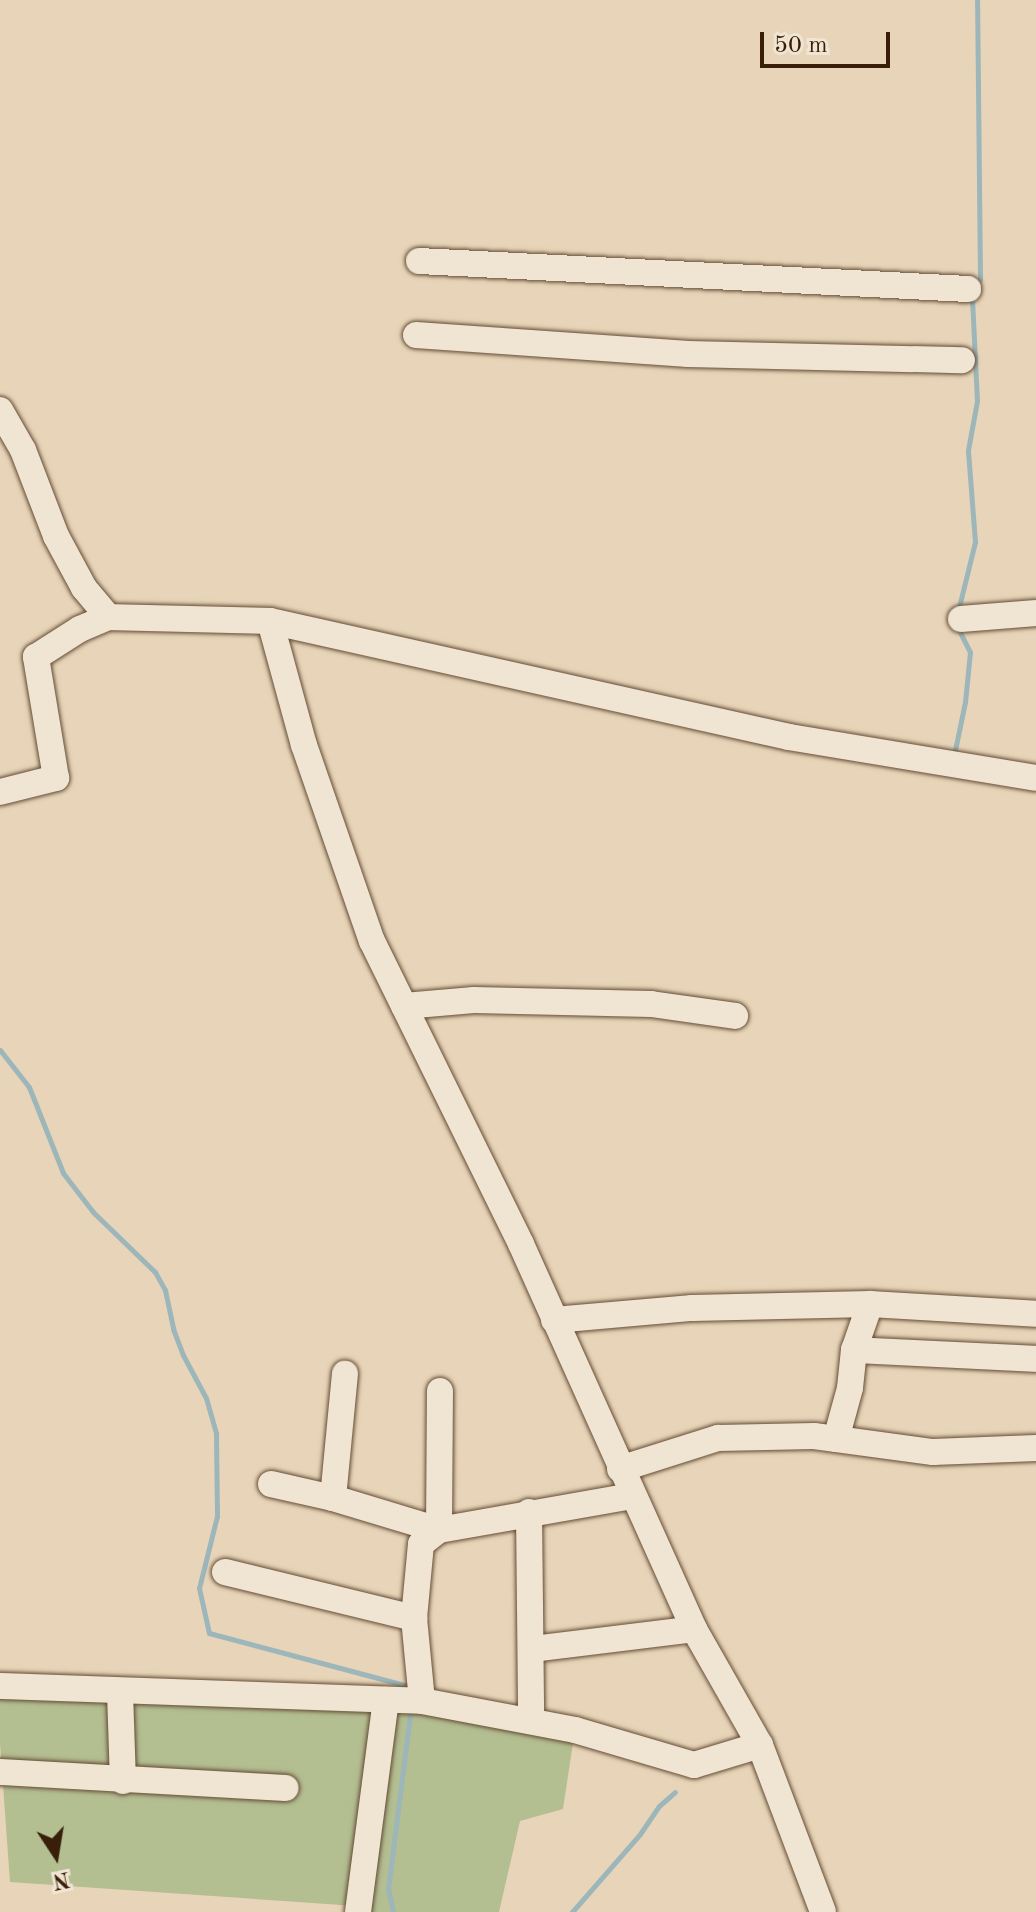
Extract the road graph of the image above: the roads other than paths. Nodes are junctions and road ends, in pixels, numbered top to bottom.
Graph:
1 (419, 261) dead end
2 (968, 289) dead end
3 (416, 335) dead end
4 (962, 360) dead end
5 (0, 410) edge
6 (1036, 613) edge
7 (108, 617) junction
8 (961, 619) dead end
9 (270, 621) junction
10 (1036, 778) edge
11 (0, 792) edge
12 (404, 1006) junction
13 (735, 1016) dead end
14 (870, 1304) junction
15 (1036, 1314) edge
16 (554, 1320) junction
17 (854, 1350) junction
18 (1036, 1359) edge
19 (345, 1374) dead end
20 (440, 1391) dead end
21 (836, 1439) junction
22 (1036, 1448) edge
23 (620, 1469) junction
24 (271, 1484) dead end
25 (631, 1496) junction
26 (333, 1498) junction
27 (529, 1512) junction
28 (439, 1530) junction
29 (225, 1572) dead end
30 (414, 1618) junction
31 (694, 1629) junction
32 (532, 1649) junction
33 (0, 1686) edge
34 (120, 1692) junction
35 (386, 1700) junction
36 (422, 1701) junction
37 (531, 1720) junction
38 (760, 1745) junction
39 (0, 1772) edge
40 (123, 1781) junction
41 (286, 1788) dead end
42 (358, 1912) edge
43 (823, 1912) edge

1 - 2 street
3 - 4 street
5 - 7 street
6 - 8 street
7 - 9 street
7 - 11 street
9 - 10 street
9 - 12 street
12 - 13 street
12 - 16 street
14 - 15 street
14 - 16 street
14 - 17 street
16 - 23 street
17 - 18 street
17 - 21 street
19 - 26 street
20 - 28 street
21 - 22 street
21 - 23 street
23 - 25 street
24 - 26 street
25 - 27 street
25 - 31 street
26 - 28 street
27 - 28 street
27 - 32 street
28 - 30 street
29 - 30 street
30 - 36 street
31 - 32 street
31 - 38 street
32 - 37 street
33 - 34 street
34 - 35 street
34 - 40 street
35 - 36 street
35 - 42 street
36 - 37 street
37 - 38 street
38 - 43 street
39 - 40 street
40 - 41 street

